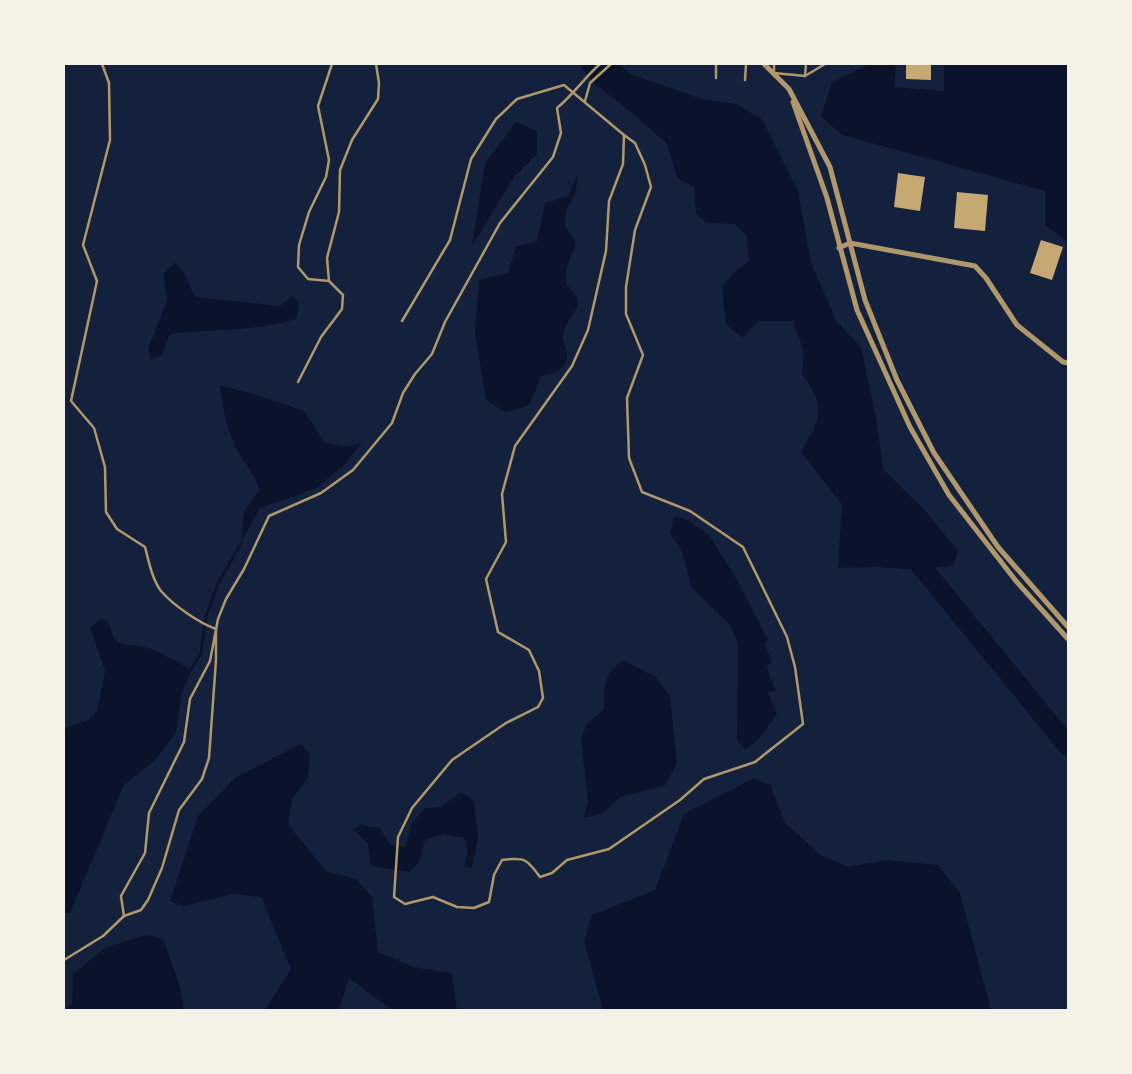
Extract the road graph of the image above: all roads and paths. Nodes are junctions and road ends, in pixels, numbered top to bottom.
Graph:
1 (102, 64) edge
2 (332, 64) edge
3 (376, 64) edge
4 (600, 64) edge
5 (611, 64) edge
6 (716, 64) edge
7 (746, 64) edge
8 (764, 64) edge
9 (774, 64) edge
10 (806, 64) edge
11 (825, 64) edge
12 (774, 73) junction
13 (805, 76) junction
14 (716, 78) dead end
15 (745, 80) dead end
16 (789, 89) junction
17 (575, 93) junction
18 (585, 102) junction
19 (624, 135) junction
20 (850, 243) junction
21 (839, 248) junction
22 (329, 281) junction
23 (402, 320) dead end
24 (1068, 363) edge
25 (298, 382) dead end
26 (1068, 627) edge
27 (216, 629) junction
28 (1068, 639) edge
29 (124, 916) junction
30 (64, 960) edge

1 - 27 lane
2 - 22 lane
3 - 22 lane
4 - 17 lane
5 - 18 lane
6 - 14 lane
7 - 15 lane
8 - 12 street
9 - 12 lane
10 - 13 lane
11 - 13 lane
12 - 13 lane
12 - 16 street
16 - 20 street
16 - 21 street
17 - 18 lane
17 - 23 lane
17 - 27 lane
18 - 19 lane
19 - 19 lane
20 - 21 street
20 - 24 street
20 - 26 street
21 - 28 street
22 - 25 lane
27 - 29 lane
27 - 29 lane
29 - 30 lane

